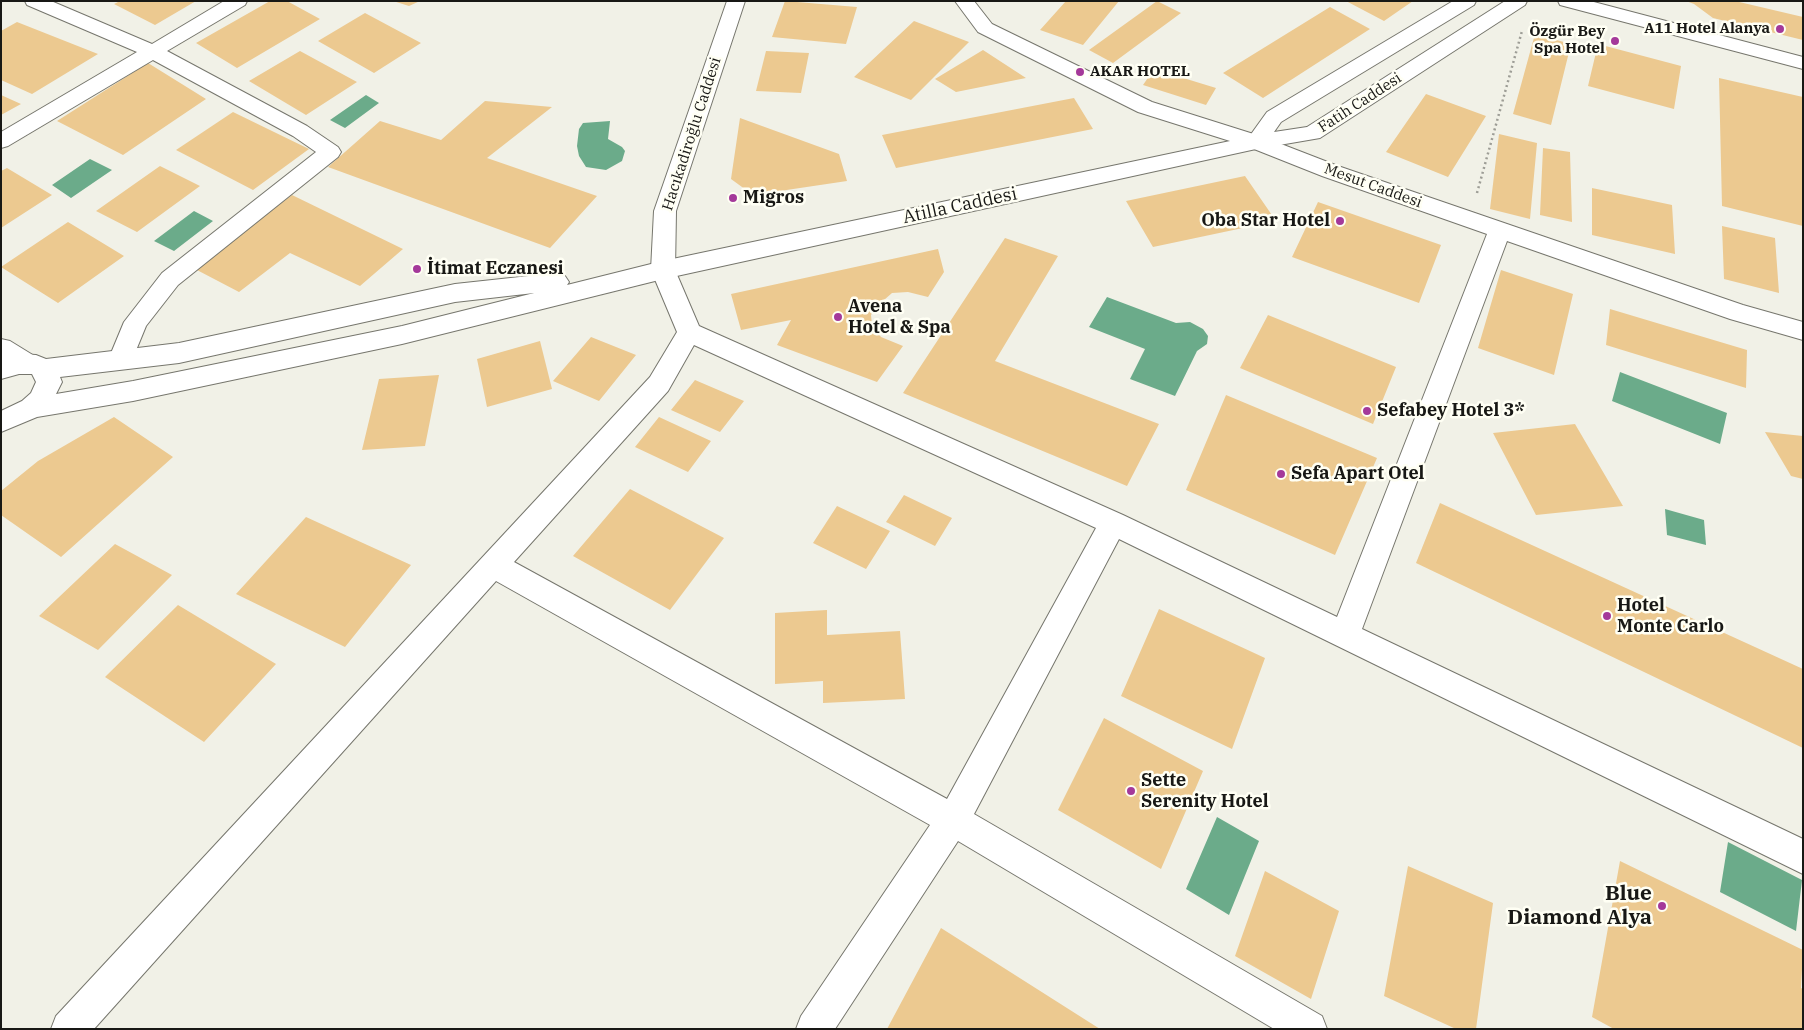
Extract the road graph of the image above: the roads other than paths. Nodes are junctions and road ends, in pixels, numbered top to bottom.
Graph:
1 (34, 1) edge
2 (238, 1) edge
3 (736, 1) edge
4 (964, 1) edge
5 (1467, 1) edge
6 (1518, 1) edge
7 (1568, 1) edge
8 (152, 51) junction
9 (1803, 63) edge
10 (1, 141) edge
11 (1256, 142) junction
12 (1499, 231) junction
13 (663, 270) junction
14 (1803, 331) edge
15 (688, 332) junction
16 (120, 358) junction
17 (16, 362) edge
18 (31, 408) junction
19 (1, 422) edge
20 (1113, 523) junction
21 (493, 566) junction
22 (1344, 636) junction
23 (953, 820) junction
24 (1803, 856) edge
25 (69, 1029) edge
26 (814, 1029) edge
27 (1309, 1029) edge

1 - 8 street
2 - 8 street
3 - 13 street, Hacıkadiroğlu Caddesi
4 - 11 street, Mesut Caddesi
5 - 11 street, Fatih Caddesi
6 - 11 street, Fatih Caddesi
7 - 9 street
8 - 10 street
8 - 16 street
11 - 12 street, Mesut Caddesi
11 - 13 street, Atilla Caddesi
12 - 14 street, Mesut Caddesi
12 - 22 street
13 - 15 street
13 - 16 street
13 - 18 street
15 - 20 street
15 - 21 street
16 - 17 street
17 - 18 street
18 - 19 street
20 - 22 street
20 - 23 street
21 - 23 street
21 - 25 street
22 - 24 street
23 - 26 street
23 - 27 street

